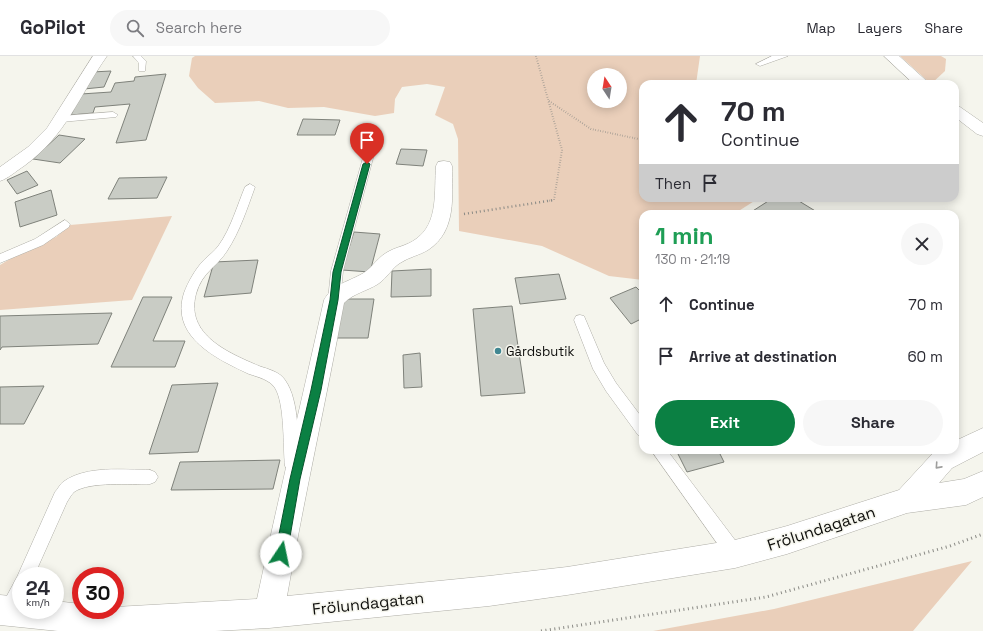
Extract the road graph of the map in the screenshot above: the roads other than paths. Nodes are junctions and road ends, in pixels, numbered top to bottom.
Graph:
1 (100, 56) edge
2 (137, 56) edge
3 (784, 56) edge
4 (892, 56) edge
5 (760, 64) dead end
6 (142, 68) dead end
7 (919, 80) edge
8 (959, 113) edge
9 (114, 115) dead end
10 (61, 119) junction
11 (371, 130) dead end
12 (983, 131) edge
13 (444, 166) dead end
14 (0, 175) edge
15 (250, 187) dead end
16 (65, 224) dead end
17 (0, 259) edge
18 (334, 300) junction
19 (580, 320) dead end
20 (639, 425) edge
21 (983, 439) edge
22 (959, 452) edge
23 (661, 454) edge
24 (954, 454) edge
25 (150, 477) dead end
26 (295, 479) junction
27 (983, 484) edge
28 (907, 500) junction
29 (735, 554) junction
30 (29, 567) edge
31 (12, 598) edge
32 (4, 611) edge
33 (269, 613) junction

1 - 10 street
2 - 6 lane
3 - 5 lane
4 - 7 street
8 - 12 street
9 - 10 lane
10 - 14 street
11 - 18 lane
13 - 18 street
15 - 26 lane
16 - 17 lane
18 - 26 street
19 - 20 lane
21 -> 22 street, Frölundagatan
23 - 29 lane
24 -> 28 street, Frölundagatan
25 - 30 lane
26 - 33 street
27 - 28 street, Frölundagatan
28 - 29 street, Frölundagatan
29 - 33 street, Frölundagatan
31 - 32 lane
32 - 33 street, Frölundagatan

